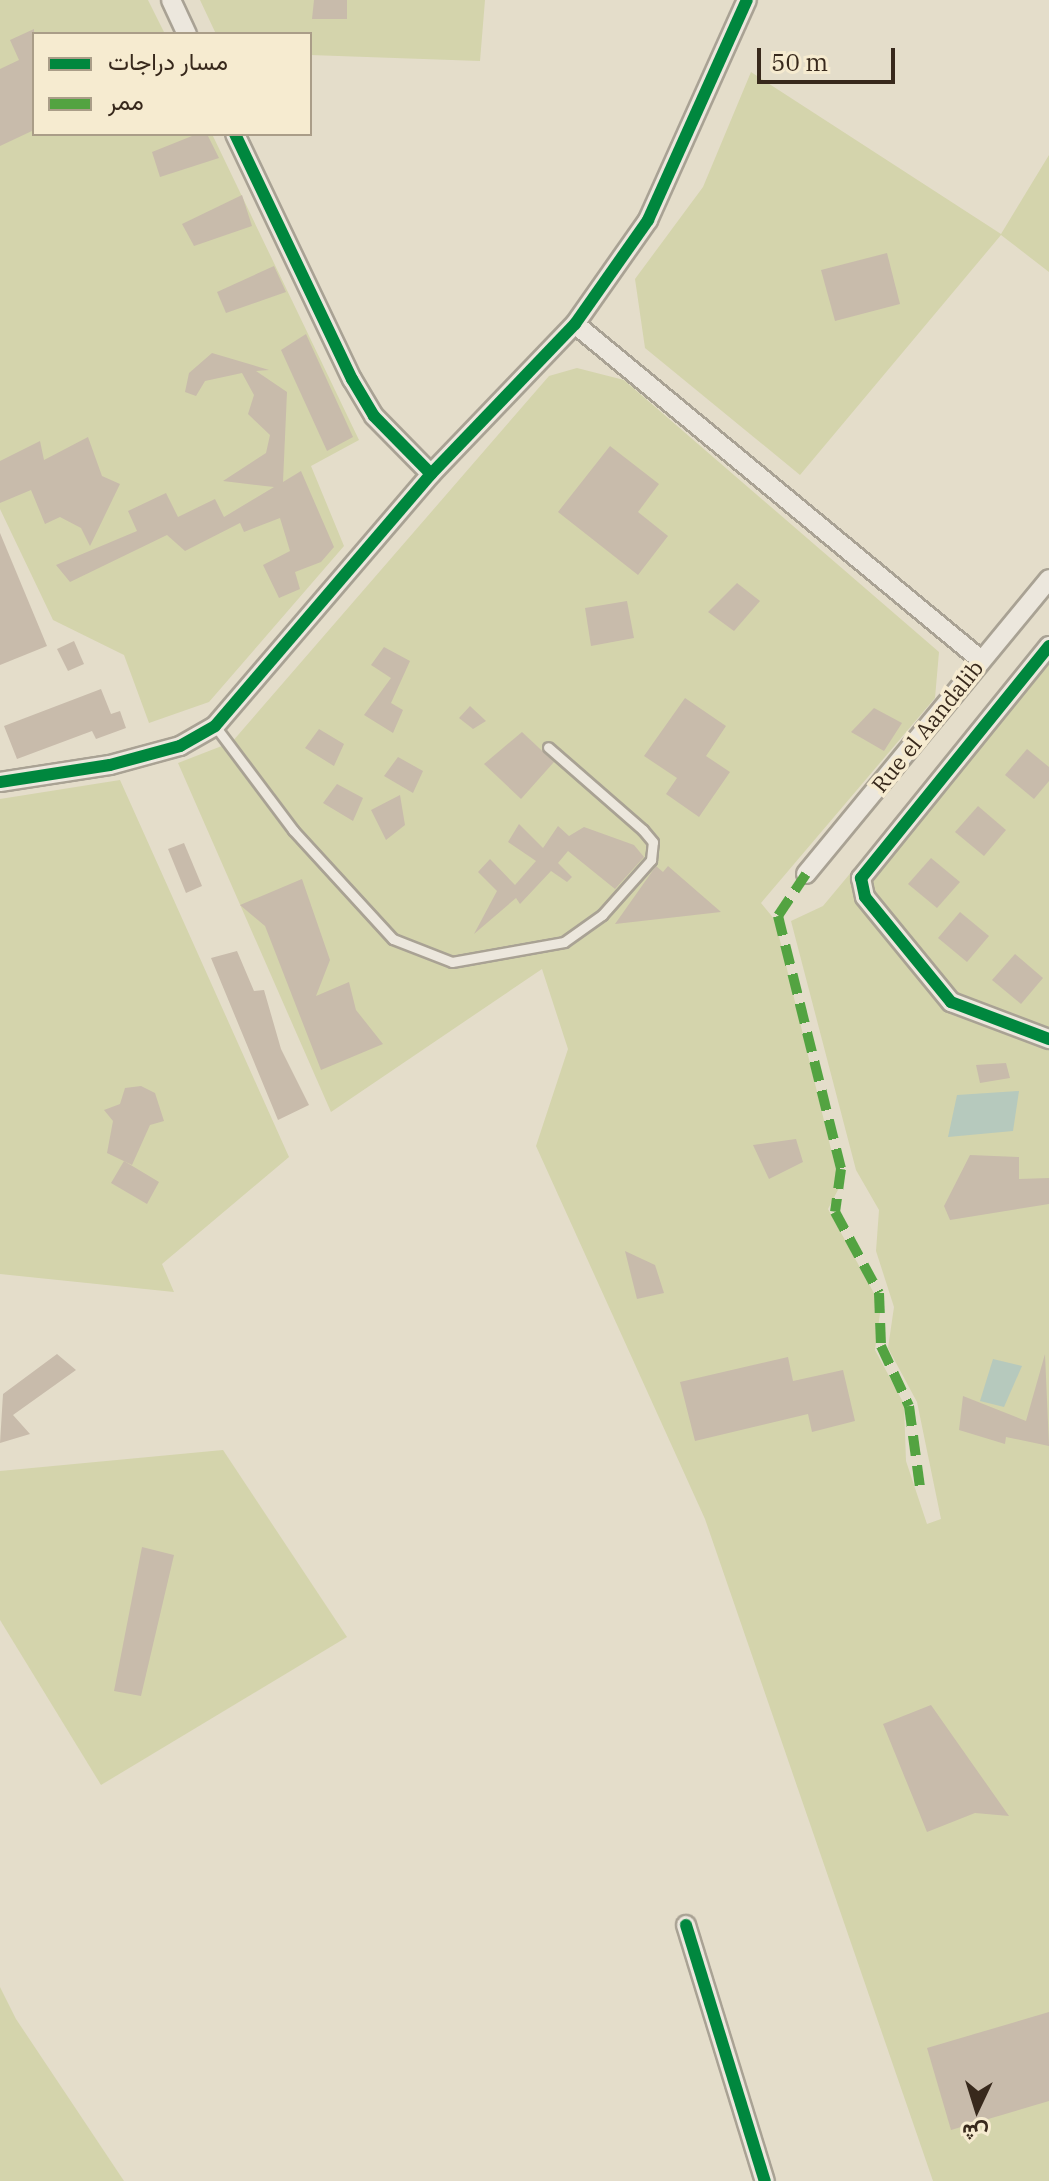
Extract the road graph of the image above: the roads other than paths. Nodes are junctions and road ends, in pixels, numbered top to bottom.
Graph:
1 (171, 0) edge
2 (747, 0) edge
3 (186, 32) edge
4 (236, 136) edge
5 (575, 324) junction
6 (431, 474) junction
7 (1049, 579) edge
8 (1049, 646) edge
9 (981, 660) junction
10 (215, 726) junction
11 (548, 747) dead end
12 (0, 782) edge
13 (806, 874) dead end
14 (1049, 1039) edge
15 (686, 1925) dead end
16 (765, 2181) edge

1 - 3 street
2 - 5 street
4 - 6 street
5 - 6 street
5 - 9 street
6 - 10 street
7 - 9 street, Rue el Aandalib
8 - 14 street
9 - 13 street, Rue el Aandalib
10 - 11 lane
10 - 12 street
15 - 16 street

